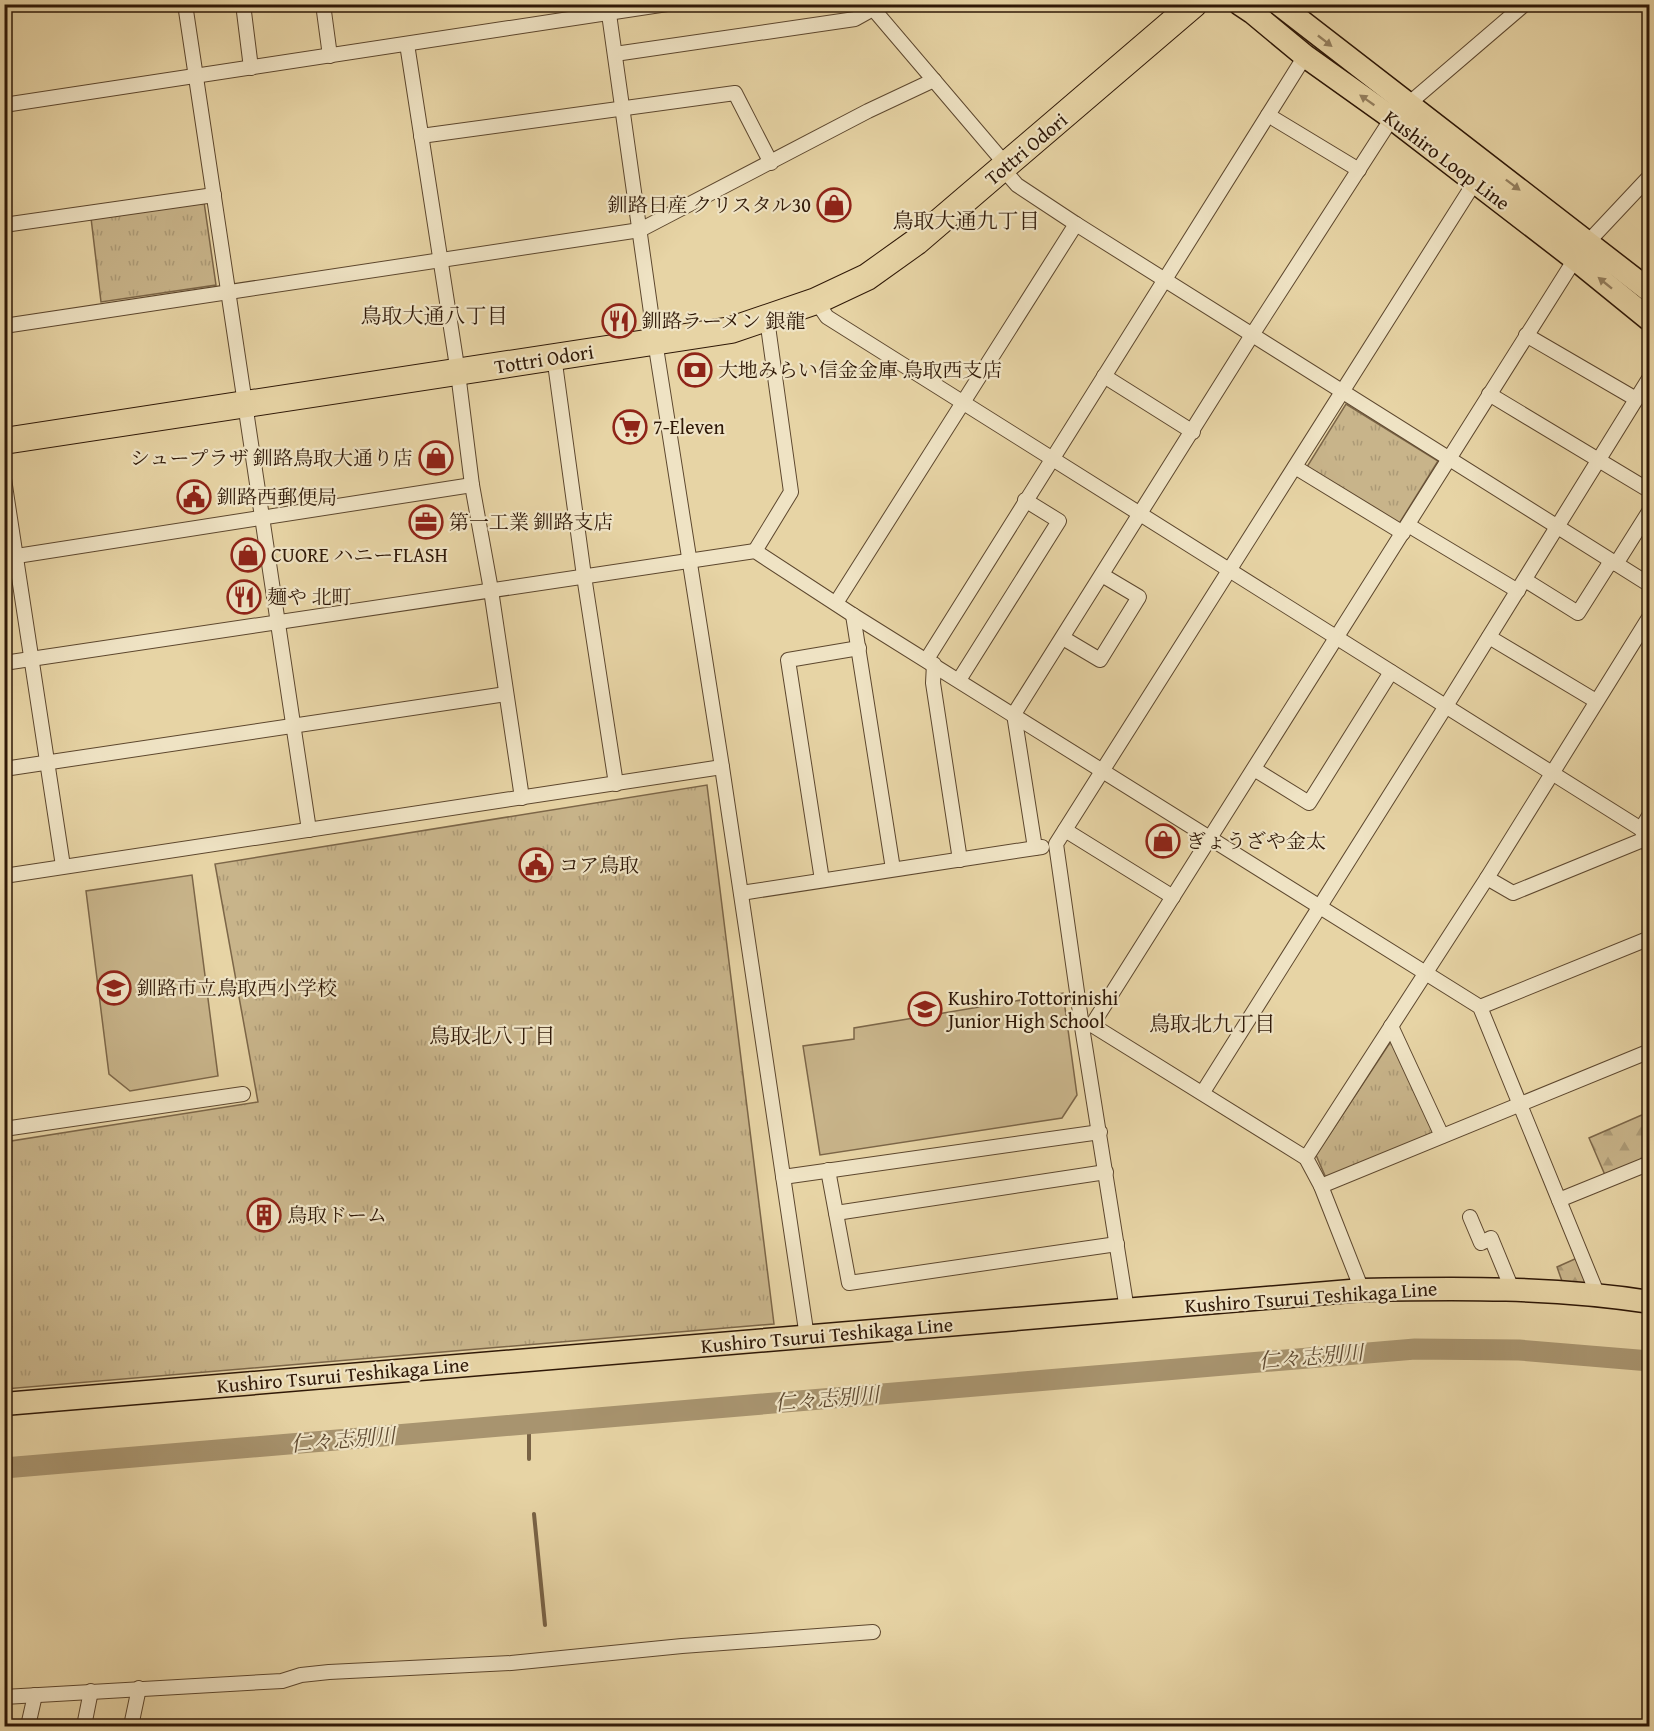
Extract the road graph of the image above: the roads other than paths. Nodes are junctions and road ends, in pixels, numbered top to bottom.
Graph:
1 (185, 4) edge
2 (243, 4) edge
3 (323, 4) edge
4 (667, 4) edge
5 (1194, 4) edge
6 (1240, 4) edge
7 (1279, 4) edge
8 (1525, 4) edge
9 (871, 7) edge
10 (589, 11) edge
11 (609, 14) junction
12 (407, 45) junction
13 (615, 54) junction
14 (330, 56) junction
15 (1305, 56) junction
16 (252, 68) junction
17 (196, 77) junction
18 (934, 80) junction
19 (4, 105) edge
20 (622, 109) junction
21 (1401, 111) junction
22 (1268, 115) junction
23 (421, 136) junction
24 (771, 163) junction
25 (1005, 168) junction
26 (1359, 170) junction
27 (1481, 173) junction
28 (1650, 176) edge
29 (214, 195) junction
30 (1076, 224) junction
31 (4, 225) edge
32 (640, 230) junction
33 (1581, 250) junction
34 (440, 261) junction
35 (1164, 280) junction
36 (228, 291) junction
37 (1650, 291) edge
38 (816, 301) junction
39 (766, 319) junction
40 (1650, 320) edge
41 (4, 326) edge
42 (1252, 335) junction
43 (1526, 335) junction
44 (655, 341) junction
45 (554, 356) junction
46 (458, 373) junction
47 (1104, 376) junction
48 (1650, 377) edge
49 (1343, 391) junction
50 (1490, 394) junction
51 (1636, 399) junction
52 (963, 402) junction
53 (245, 403) junction
54 (1193, 432) junction
55 (4, 441) edge
56 (1052, 458) junction
57 (1449, 459) junction
58 (1598, 460) junction
59 (1295, 467) junction
60 (4, 479) edge
61 (472, 485) junction
62 (1650, 491) edge
63 (1025, 500) junction
64 (1650, 510) edge
65 (1141, 514) junction
66 (263, 517) junction
67 (1558, 527) junction
68 (1405, 529) junction
69 (755, 551) junction
70 (10, 557) edge
71 (689, 561) junction
72 (1614, 563) junction
73 (1229, 570) junction
74 (1102, 575) junction
75 (584, 576) junction
76 (1650, 585) edge
77 (1521, 586) junction
78 (491, 590) junction
79 (836, 603) junction
80 (853, 615) junction
81 (1650, 616) edge
82 (279, 622) junction
83 (1489, 637) junction
84 (1063, 638) junction
85 (1337, 639) junction
86 (859, 648) junction
87 (32, 658) junction
88 (930, 661) junction
89 (4, 663) edge
90 (1391, 672) junction
91 (959, 680) junction
92 (506, 694) junction
93 (1596, 701) junction
94 (1446, 706) junction
95 (1014, 714) junction
96 (294, 726) junction
97 (48, 762) junction
98 (722, 766) junction
99 (4, 769) edge
100 (1254, 769) junction
101 (1104, 770) junction
102 (1551, 772) junction
103 (616, 784) junction
104 (522, 798) junction
105 (1650, 814) edge
106 (309, 830) junction
107 (1065, 830) junction
108 (1210, 837) junction
109 (1645, 839) edge
110 (1056, 844) junction
111 (1035, 848) junction
112 (960, 860) junction
113 (63, 866) junction
114 (893, 869) junction
115 (4, 876) edge
116 (1487, 878) junction
117 (822, 880) junction
118 (741, 893) junction
119 (1173, 897) junction
120 (1319, 906) junction
121 (1650, 938) edge
122 (1426, 972) junction
123 (1480, 1006) junction
124 (1087, 1026) junction
125 (1391, 1026) junction
126 (1650, 1051) edge
127 (1203, 1092) junction
128 (243, 1094) dead end
129 (1520, 1104) junction
130 (4, 1129) edge
131 (1100, 1132) junction
132 (1442, 1136) junction
133 (1306, 1158) junction
134 (1650, 1163) edge
135 (828, 1170) junction
136 (1106, 1172) junction
137 (783, 1177) junction
138 (1321, 1186) junction
139 (1559, 1200) junction
140 (836, 1213) junction
141 (1470, 1217) dead end
142 (1117, 1244) junction
143 (1512, 1289) junction
144 (1362, 1290) junction
145 (1597, 1293) junction
146 (1650, 1302) edge
147 (1127, 1310) junction
148 (807, 1337) junction
149 (4, 1404) edge
150 (873, 1632) dead end
151 (139, 1688) junction
152 (91, 1691) junction
153 (35, 1695) junction
154 (4, 1697) edge
155 (28, 1726) edge
156 (84, 1726) edge
157 (131, 1726) edge

1 - 17 street
2 - 16 street
3 - 14 street
4 - 11 street
5 - 25 highway, Tottri Odori
6 - 15 main road, Kushiro Loop Line
7 -> 21 main road, Kushiro Loop Line
8 - 21 street
9 - 13 street
9 - 18 street
10 - 11 street
10 - 12 street
11 - 13 street
12 - 14 street
12 - 23 street
13 - 20 street
14 - 16 street
21 -> 15 main road, Kushiro Loop Line
15 - 22 street
16 - 17 street
17 - 19 street
17 - 29 street
18 - 24 street
18 - 25 street
20 - 23 street
20 - 24 street
20 - 32 street
21 - 26 street
21 - 27 main road, Kushiro Loop Line
22 - 26 street
22 - 35 street
23 - 34 street
24 - 32 street
25 - 30 street
25 - 38 highway, Tottri Odori
26 - 42 street
27 - 33 main road, Kushiro Loop Line
27 - 49 street
28 - 33 street
29 - 31 street
29 - 36 street
30 - 35 street
30 - 52 street
32 - 34 street
32 - 44 street
33 - 37 main road, Kushiro Loop Line
40 -> 33 main road, Kushiro Loop Line
33 - 43 street
34 - 36 street
34 - 46 street
35 - 42 street
35 - 47 street
36 - 41 street
36 - 53 street
38 - 39 highway, Tottri Odori
38 - 52 street
39 - 44 highway, Tottri Odori
39 - 69 street
42 - 49 street
42 - 54 street
43 - 50 street
43 - 51 street
44 - 45 highway, Tottri Odori
44 - 71 street
45 - 46 highway, Tottri Odori
45 - 75 street
46 - 53 highway, Tottri Odori
46 - 61 street
47 - 54 street
47 - 56 street
48 - 51 street
49 - 57 street
49 - 59 street
50 - 57 street
50 - 58 street
51 - 58 street
52 - 56 street
52 - 79 street
53 - 55 highway, Tottri Odori
53 - 66 street
54 - 65 street
56 - 63 street
56 - 65 street
57 - 67 street
57 - 68 street
58 - 62 street
58 - 67 street
59 - 68 street
59 - 73 street
60 - 70 street
61 - 66 street
61 - 78 street
63 - 88 street
63 - 91 street
64 - 72 street
65 - 73 street
65 - 74 street
66 - 70 street
66 - 82 street
67 - 72 street
67 - 77 street
68 - 77 street
68 - 85 street
69 - 71 street
69 - 79 street
70 - 87 street
71 - 75 street
71 - 98 street
72 - 76 street
72 - 77 street
73 - 85 street
73 - 101 street
74 - 84 street
74 - 84 street
75 - 78 street
75 - 103 street
77 - 83 street
78 - 82 street
78 - 92 street
79 - 80 street
80 - 86 street
80 - 88 street
81 - 93 street
82 - 87 street
82 - 96 street
83 - 93 street
83 - 94 street
84 - 95 street
85 - 90 street
85 - 100 street
86 - 114 street
86 - 117 street
87 - 89 street
87 - 97 street
88 - 91 street
88 - 112 street
90 - 94 street
90 - 100 street
91 - 95 street
92 - 96 street
92 - 104 street
93 - 102 street
94 - 102 street
94 - 120 street
95 - 101 street
95 - 111 street
96 - 97 street
96 - 106 street
97 - 99 street
97 - 113 street
98 - 103 street
98 - 118 street
100 - 108 street
101 - 107 street
101 - 108 street
102 - 109 street
102 - 116 street
103 - 104 street
104 - 106 street
105 - 109 street
106 - 113 street
107 - 110 street
107 - 119 street
108 - 119 street
108 - 120 street
109 - 116 street
110 - 111 street
110 - 124 street
111 - 112 street
112 - 114 street
113 - 115 street
114 - 117 street
116 - 122 street
117 - 118 street
118 - 137 street
119 - 124 street
120 - 122 street
120 - 127 street
121 - 123 street
122 - 123 street
122 - 125 street
123 - 129 street
124 - 127 street
124 - 131 street
125 - 132 street
125 - 133 street
126 - 129 street
127 - 133 street
128 - 130 street
129 - 132 street
129 - 139 street
131 - 135 street
131 - 136 street
132 - 138 street
133 - 138 street
134 - 139 street
135 - 137 street
135 - 140 street
136 - 140 street
136 - 142 street
137 - 148 street
138 - 144 street
139 - 145 street
140 - 142 street
141 - 143 street
142 - 147 street
143 - 144 main road, Kushiro Tsurui Teshikaga Line
143 - 145 main road, Kushiro Tsurui Teshikaga Line
144 - 147 main road, Kushiro Tsurui Teshikaga Line
145 - 146 main road, Kushiro Tsurui Teshikaga Line
147 - 148 main road, Kushiro Tsurui Teshikaga Line
148 - 149 main road, Kushiro Tsurui Teshikaga Line
150 - 151 street
151 - 152 street
151 - 157 street
152 - 153 street
152 - 156 street
153 - 154 street
153 - 155 street

